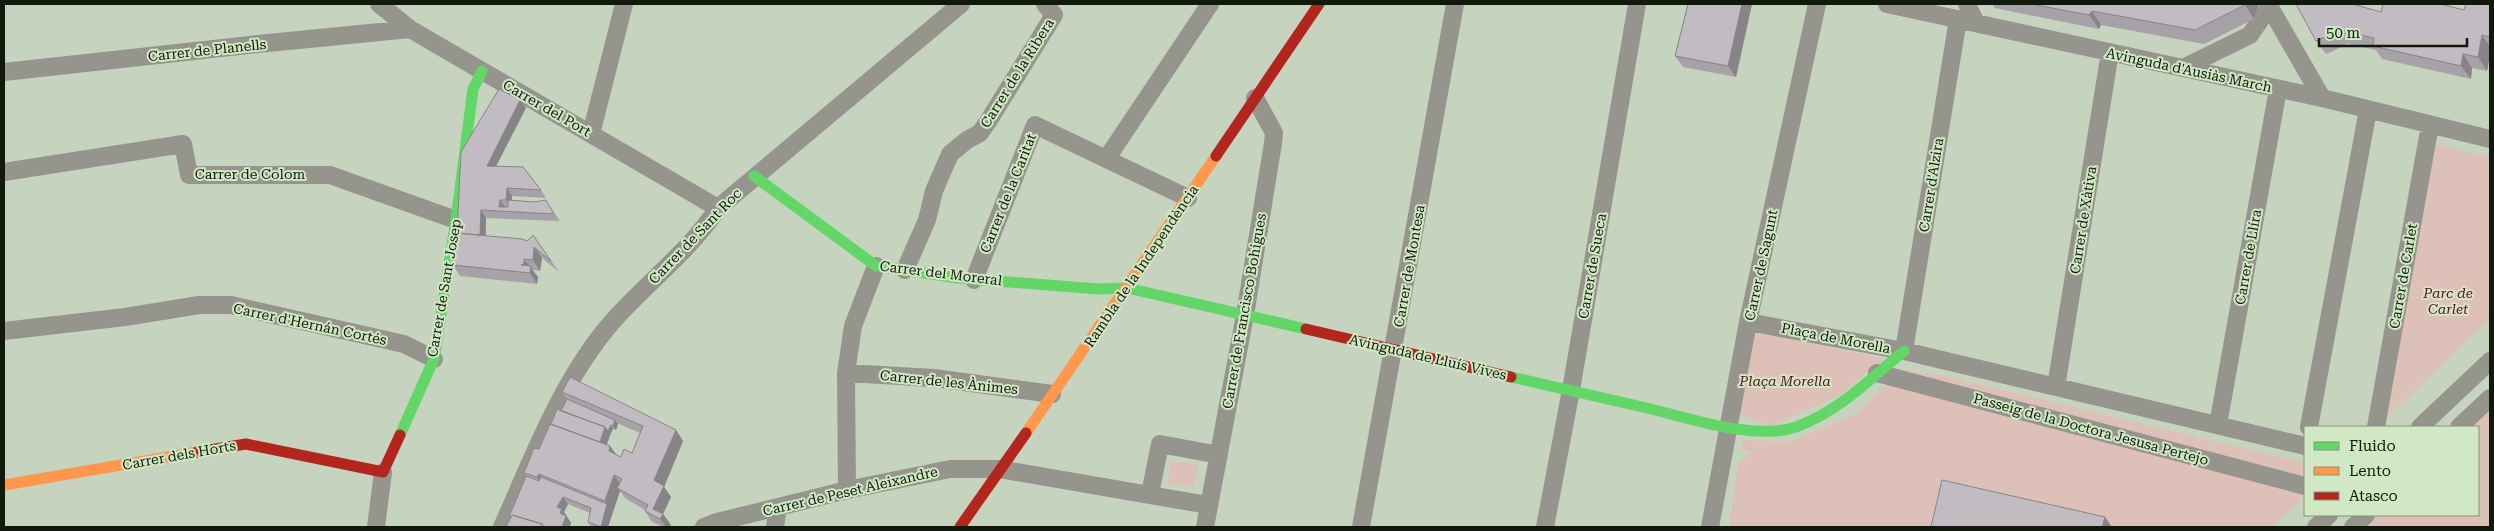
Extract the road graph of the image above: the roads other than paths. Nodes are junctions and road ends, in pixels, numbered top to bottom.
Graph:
1 (379, 4) edge
2 (624, 4) edge
3 (961, 4) edge
4 (1045, 4) edge
5 (1210, 4) edge
6 (1319, 4) edge
7 (1455, 4) edge
8 (1636, 4) edge
9 (1817, 4) edge
10 (1887, 4) edge
11 (1967, 4) edge
12 (2269, 5) edge
13 (1958, 19) junction
14 (1976, 23) junction
15 (410, 29) junction
16 (2110, 52) junction
17 (2183, 68) junction
18 (482, 71) junction
19 (4, 72) edge
20 (2278, 89) junction
21 (1255, 98) junction
22 (2322, 98) junction
23 (2368, 110) junction
24 (2430, 125) junction
25 (591, 134) junction
26 (2490, 139) edge
27 (1107, 158) junction
28 (4, 172) edge
29 (754, 176) junction
30 (1188, 198) junction
31 (718, 208) junction
32 (456, 220) junction
33 (876, 266) junction
34 (905, 270) junction
35 (974, 280) junction
36 (1127, 288) junction
37 (1245, 315) junction
38 (1748, 322) junction
39 (4, 331) edge
40 (1395, 349) junction
41 (1904, 351) junction
42 (434, 359) junction
43 (2490, 361) edge
44 (846, 373) junction
45 (1877, 373) junction
46 (2056, 387) junction
47 (1571, 390) junction
48 (1052, 394) junction
49 (2490, 398) edge
50 (2218, 425) junction
51 (2309, 426) edge
52 (2376, 426) edge
53 (2421, 426) edge
54 (2460, 426) edge
55 (1729, 427) junction
56 (2304, 446) edge
57 (1219, 455) junction
58 (999, 469) junction
59 (383, 472) junction
60 (4, 485) edge
61 (2304, 486) edge
62 (847, 490) junction
63 (1150, 494) junction
64 (1208, 505) junction
65 (778, 507) junction
66 (2328, 516) edge
67 (2365, 516) edge
68 (376, 527) edge
69 (502, 527) edge
70 (704, 527) edge
71 (775, 527) edge
72 (960, 527) edge
73 (1205, 527) edge
74 (1361, 527) edge
75 (1545, 527) edge
76 (1710, 527) edge
77 (2316, 527) edge
78 (2353, 527) edge

1 - 15 street, Carrer del Port
2 - 25 street
3 - 29 street, Carrer de Sant Roc
4 - 34 street, Carrer de la Ribera
5 - 27 street
6 - 21 street, Rambla de la Independència
7 - 40 street, Carrer de Montesa
8 - 47 street, Carrer de Sueca
9 - 38 street, Carrer de Sagunt
10 - 13 street, Avinguda d'Ausiàs March
11 - 14 street
12 - 17 street
12 - 22 street
13 - 14 street, Avinguda d'Ausiàs March
13 - 41 street, Carrer d'Alzira
14 - 16 street, Avinguda d'Ausiàs March
15 - 18 street, Carrer del Port
15 - 19 street, Carrer de Planells
16 - 17 street, Avinguda d'Ausiàs March
16 - 46 street, Carrer de Xàtiva
17 - 20 street, Avinguda d'Ausiàs March
18 - 25 street, Carrer del Port
18 - 32 street, Carrer de Sant Josep
20 - 22 street, Avinguda d'Ausiàs March
20 - 50 street, Carrer de Llíra
21 - 30 street, Rambla de la Independència
21 - 37 street, Carrer de Francisco Bohigues
22 - 23 street, Avinguda d'Ausiàs March
23 - 24 street, Avinguda d'Ausiàs March
23 - 51 street
24 - 26 street, Avinguda d'Ausiàs March
24 - 52 street, Carrer de Carlet
25 - 31 street, Carrer del Port
27 - 30 street, Carrer de la Caritat
27 - 35 street, Carrer de la Caritat
28 - 32 street, Carrer de Colom
29 - 31 street, Carrer de Sant Roc
29 - 33 street, Carrer del Moreral
30 - 36 street, Rambla de la Independència
31 - 69 street, Carrer de Sant Roc
32 - 42 street, Carrer de Sant Josep
33 - 34 street, Carrer del Moreral
33 - 44 street
34 - 35 street, Carrer del Moreral
35 - 36 street, Carrer del Moreral
36 - 37 street, Avinguda de Lluís Vives
36 - 48 street, Rambla de la Independència
37 - 40 street, Avinguda de Lluís Vives
37 - 57 street, Carrer de Francisco Bohigues
38 - 41 street, Plaça de Morella
38 - 55 street, Carrer de Sagunt
39 - 42 street, Carrer d'Hernán Cortés
40 - 47 street, Avinguda de Lluís Vives
40 - 74 street, Carrer de Montesa
41 - 45 street, Plaça de Morella
41 - 46 street, Passeig de la Doctora Jesusa Pertejo
42 - 59 street, Carrer de Sant Josep
43 - 53 street
44 - 48 street, Carrer de les Ànimes
44 - 62 street
45 - 55 street, Plaça de Morella
45 - 61 street, Passeig de la Doctora Jesusa Pertejo
46 - 50 street, Passeig de la Doctora Jesusa Pertejo
47 - 55 street, Avinguda de Lluís Vives
47 - 75 street, Carrer de Sueca
48 - 58 street, Rambla de la Independència
49 - 54 street
50 - 56 street, Passeig de la Doctora Jesusa Pertejo
55 - 76 street, Carrer de Sagunt
57 - 63 street
57 - 64 street, Carrer de Francisco Bohigues
58 - 62 street, Carrer de Peset Aleixandre
58 - 63 street, Carrer de Peset Aleixandre
58 - 72 street, Rambla de la Independència
59 - 60 street, Carrer dels Horts
59 - 68 street, Carrer de Sant Josep
62 - 65 street, Carrer de Peset Aleixandre
63 - 64 street, Carrer de Peset Aleixandre
64 - 73 street, Carrer de Francisco Bohigues
65 - 70 street, Carrer de Peset Aleixandre
65 - 71 street
66 - 77 street
67 - 78 street

